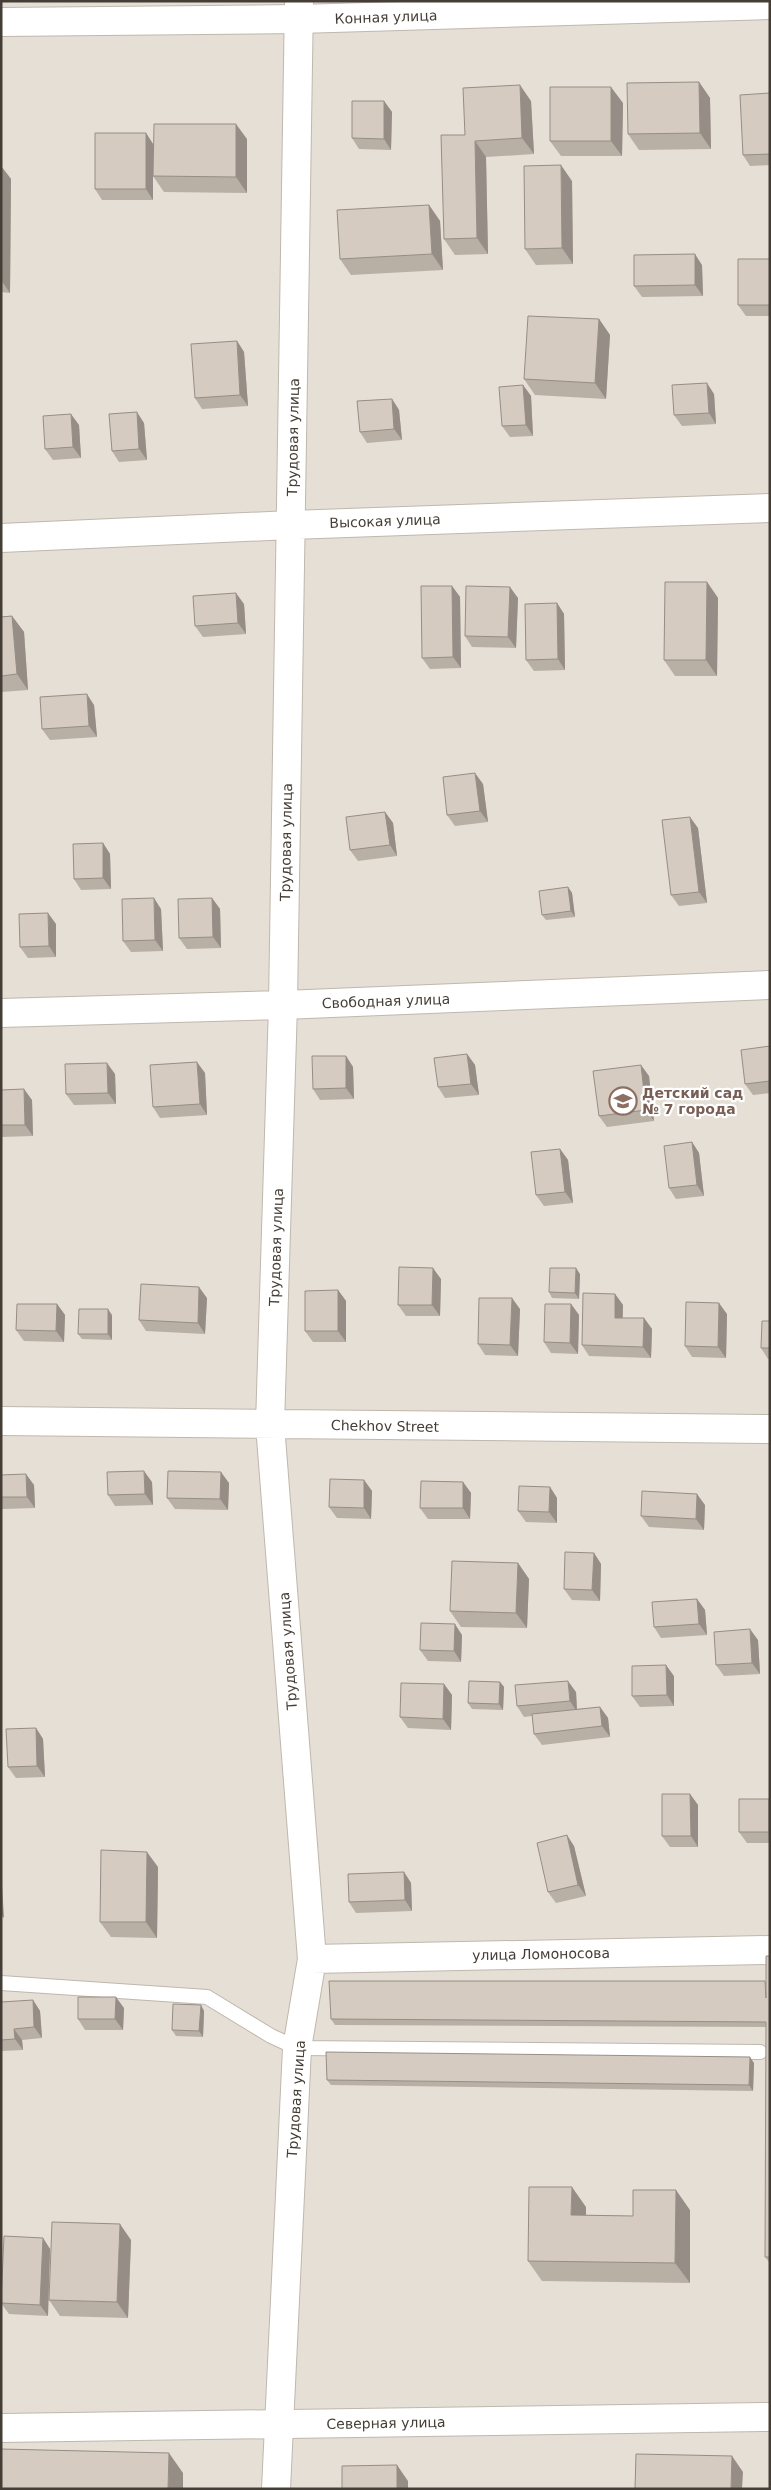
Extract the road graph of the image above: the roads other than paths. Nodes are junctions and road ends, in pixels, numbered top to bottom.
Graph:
1 (770, 6) edge
2 (299, 10) edge
3 (1, 22) edge
4 (770, 508) edge
5 (291, 525) junction
6 (1, 538) edge
7 (770, 985) edge
8 (283, 1005) junction
9 (1, 1013) edge
10 (1, 1421) edge
11 (270, 1424) junction
12 (770, 1429) edge
13 (770, 1950) edge
14 (312, 1958) junction
15 (1, 1983) edge
16 (297, 2048) junction
17 (760, 2052) dead end
18 (770, 2417) edge
19 (279, 2424) junction
20 (1, 2428) edge
21 (276, 2489) edge

1 - 2 street, Конная улица
2 - 3 street, Конная улица
2 - 5 street, Трудовая улица
4 - 5 street, Высокая улица
5 - 6 street, Высокая улица
5 - 8 street, Трудовая улица
7 - 8 street, Свободная улица
8 - 9 street, Свободная улица
8 - 11 street, Трудовая улица
10 - 11 street, Chekhov Street
11 - 12 street, Chekhov Street
11 - 14 street, Трудовая улица
13 - 14 street, улица Ломоносова
14 - 16 street, Трудовая улица
15 - 16 lane
16 - 17 lane
16 - 19 street, Трудовая улица
18 - 19 street, Северная улица
19 - 20 street, Северная улица
19 - 21 street, Трудовая улица

